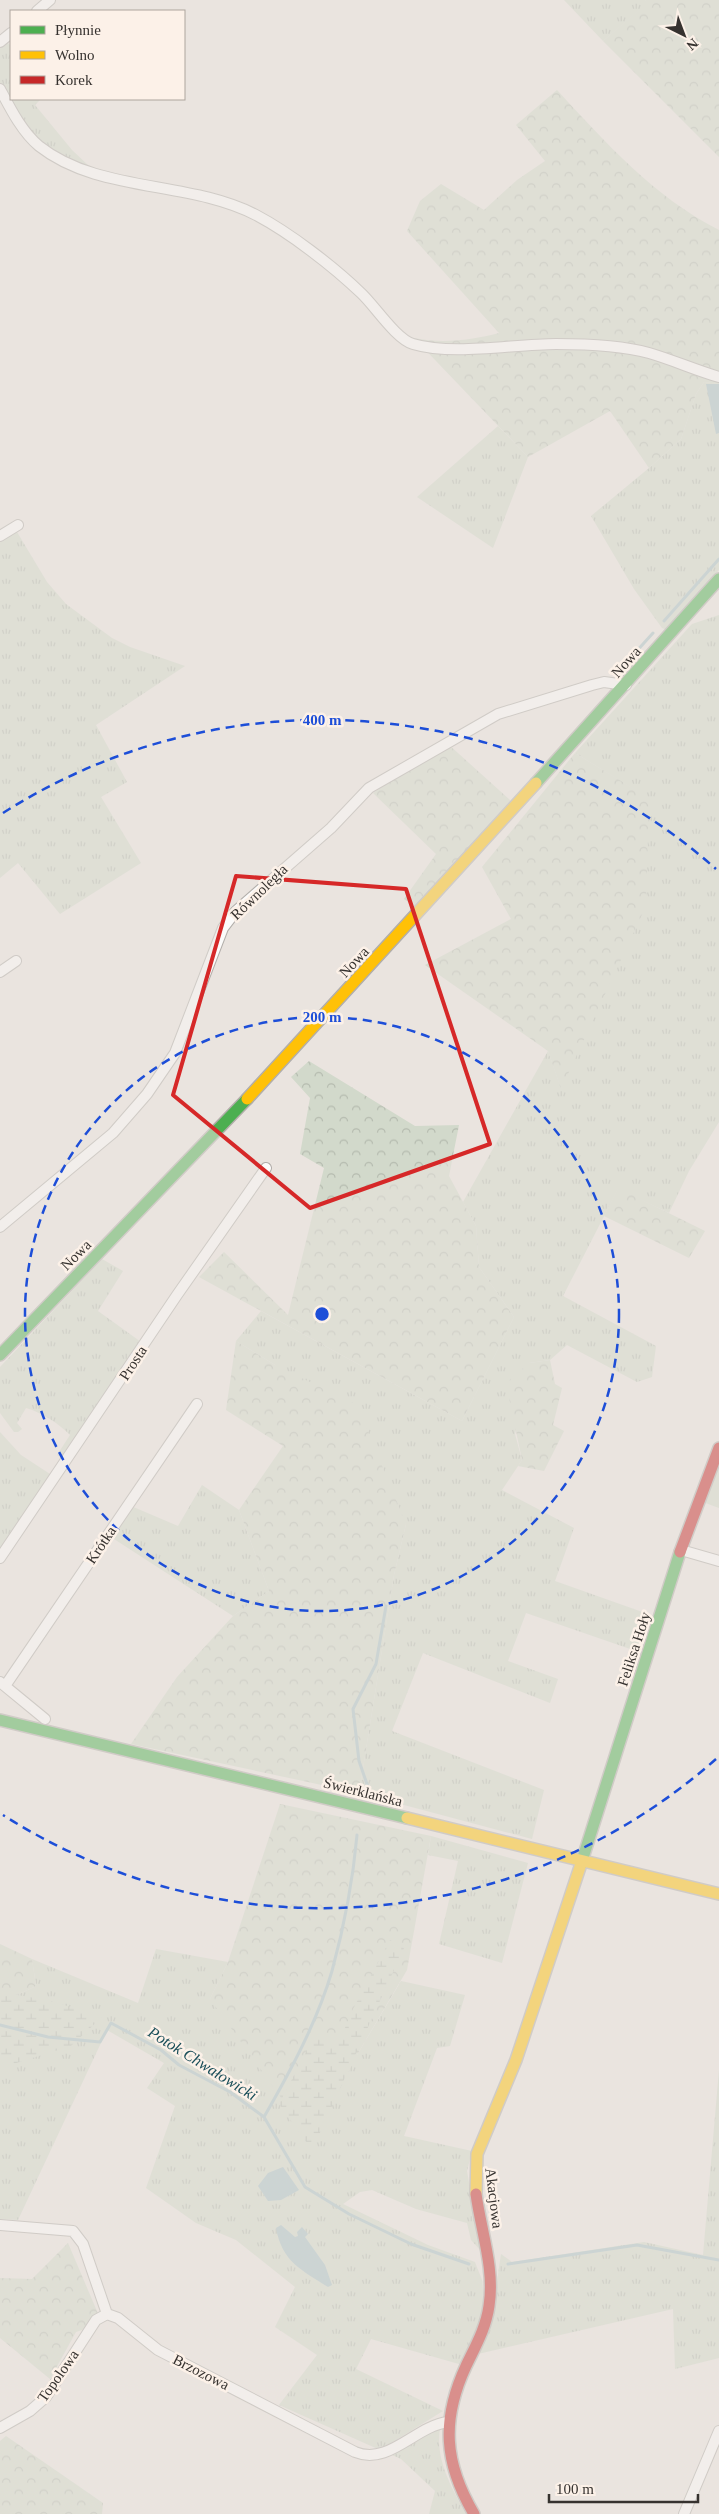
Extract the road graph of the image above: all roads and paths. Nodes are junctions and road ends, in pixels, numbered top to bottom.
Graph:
1 (50, 0) edge
2 (38, 10) edge
3 (10, 34) edge
4 (0, 42) edge
5 (0, 89) edge
6 (719, 377) edge
7 (18, 525) dead end
8 (0, 536) edge
9 (719, 579) edge
10 (626, 685) junction
11 (16, 961) dead end
12 (0, 972) edge
13 (266, 1168) dead end
14 (0, 1226) edge
15 (0, 1355) edge
16 (196, 1404) dead end
17 (719, 1448) edge
18 (681, 1550) junction
19 (0, 1558) edge
20 (719, 1561) edge
21 (2, 1684) edge
22 (45, 1719) dead end
23 (0, 1720) edge
24 (582, 1861) junction
25 (719, 1894) edge
26 (0, 2225) edge
27 (107, 2314) junction
28 (448, 2422) junction
29 (0, 2428) edge
30 (719, 2431) edge
31 (474, 2514) edge
32 (684, 2514) edge

1 - 2 street
3 - 4 street
5 - 6 street
7 - 8 street
9 - 10 street, Nowa
10 - 14 street, Równoległa
10 - 15 street, Nowa
11 - 12 street
13 - 19 street, Prosta
16 - 21 street, Krótka
17 - 18 street, Feliksa Hoły
18 - 20 street
18 - 24 street, Feliksa Hoły
21 - 22 street, Krótka
23 - 24 street, Świerklańska
24 - 25 street, Świerklańska
24 - 28 street, Akacjowa
26 - 27 street
27 - 28 street, Brzozowa
27 - 29 street, Topolowa
28 - 31 street, Akacjowa
30 - 32 street

